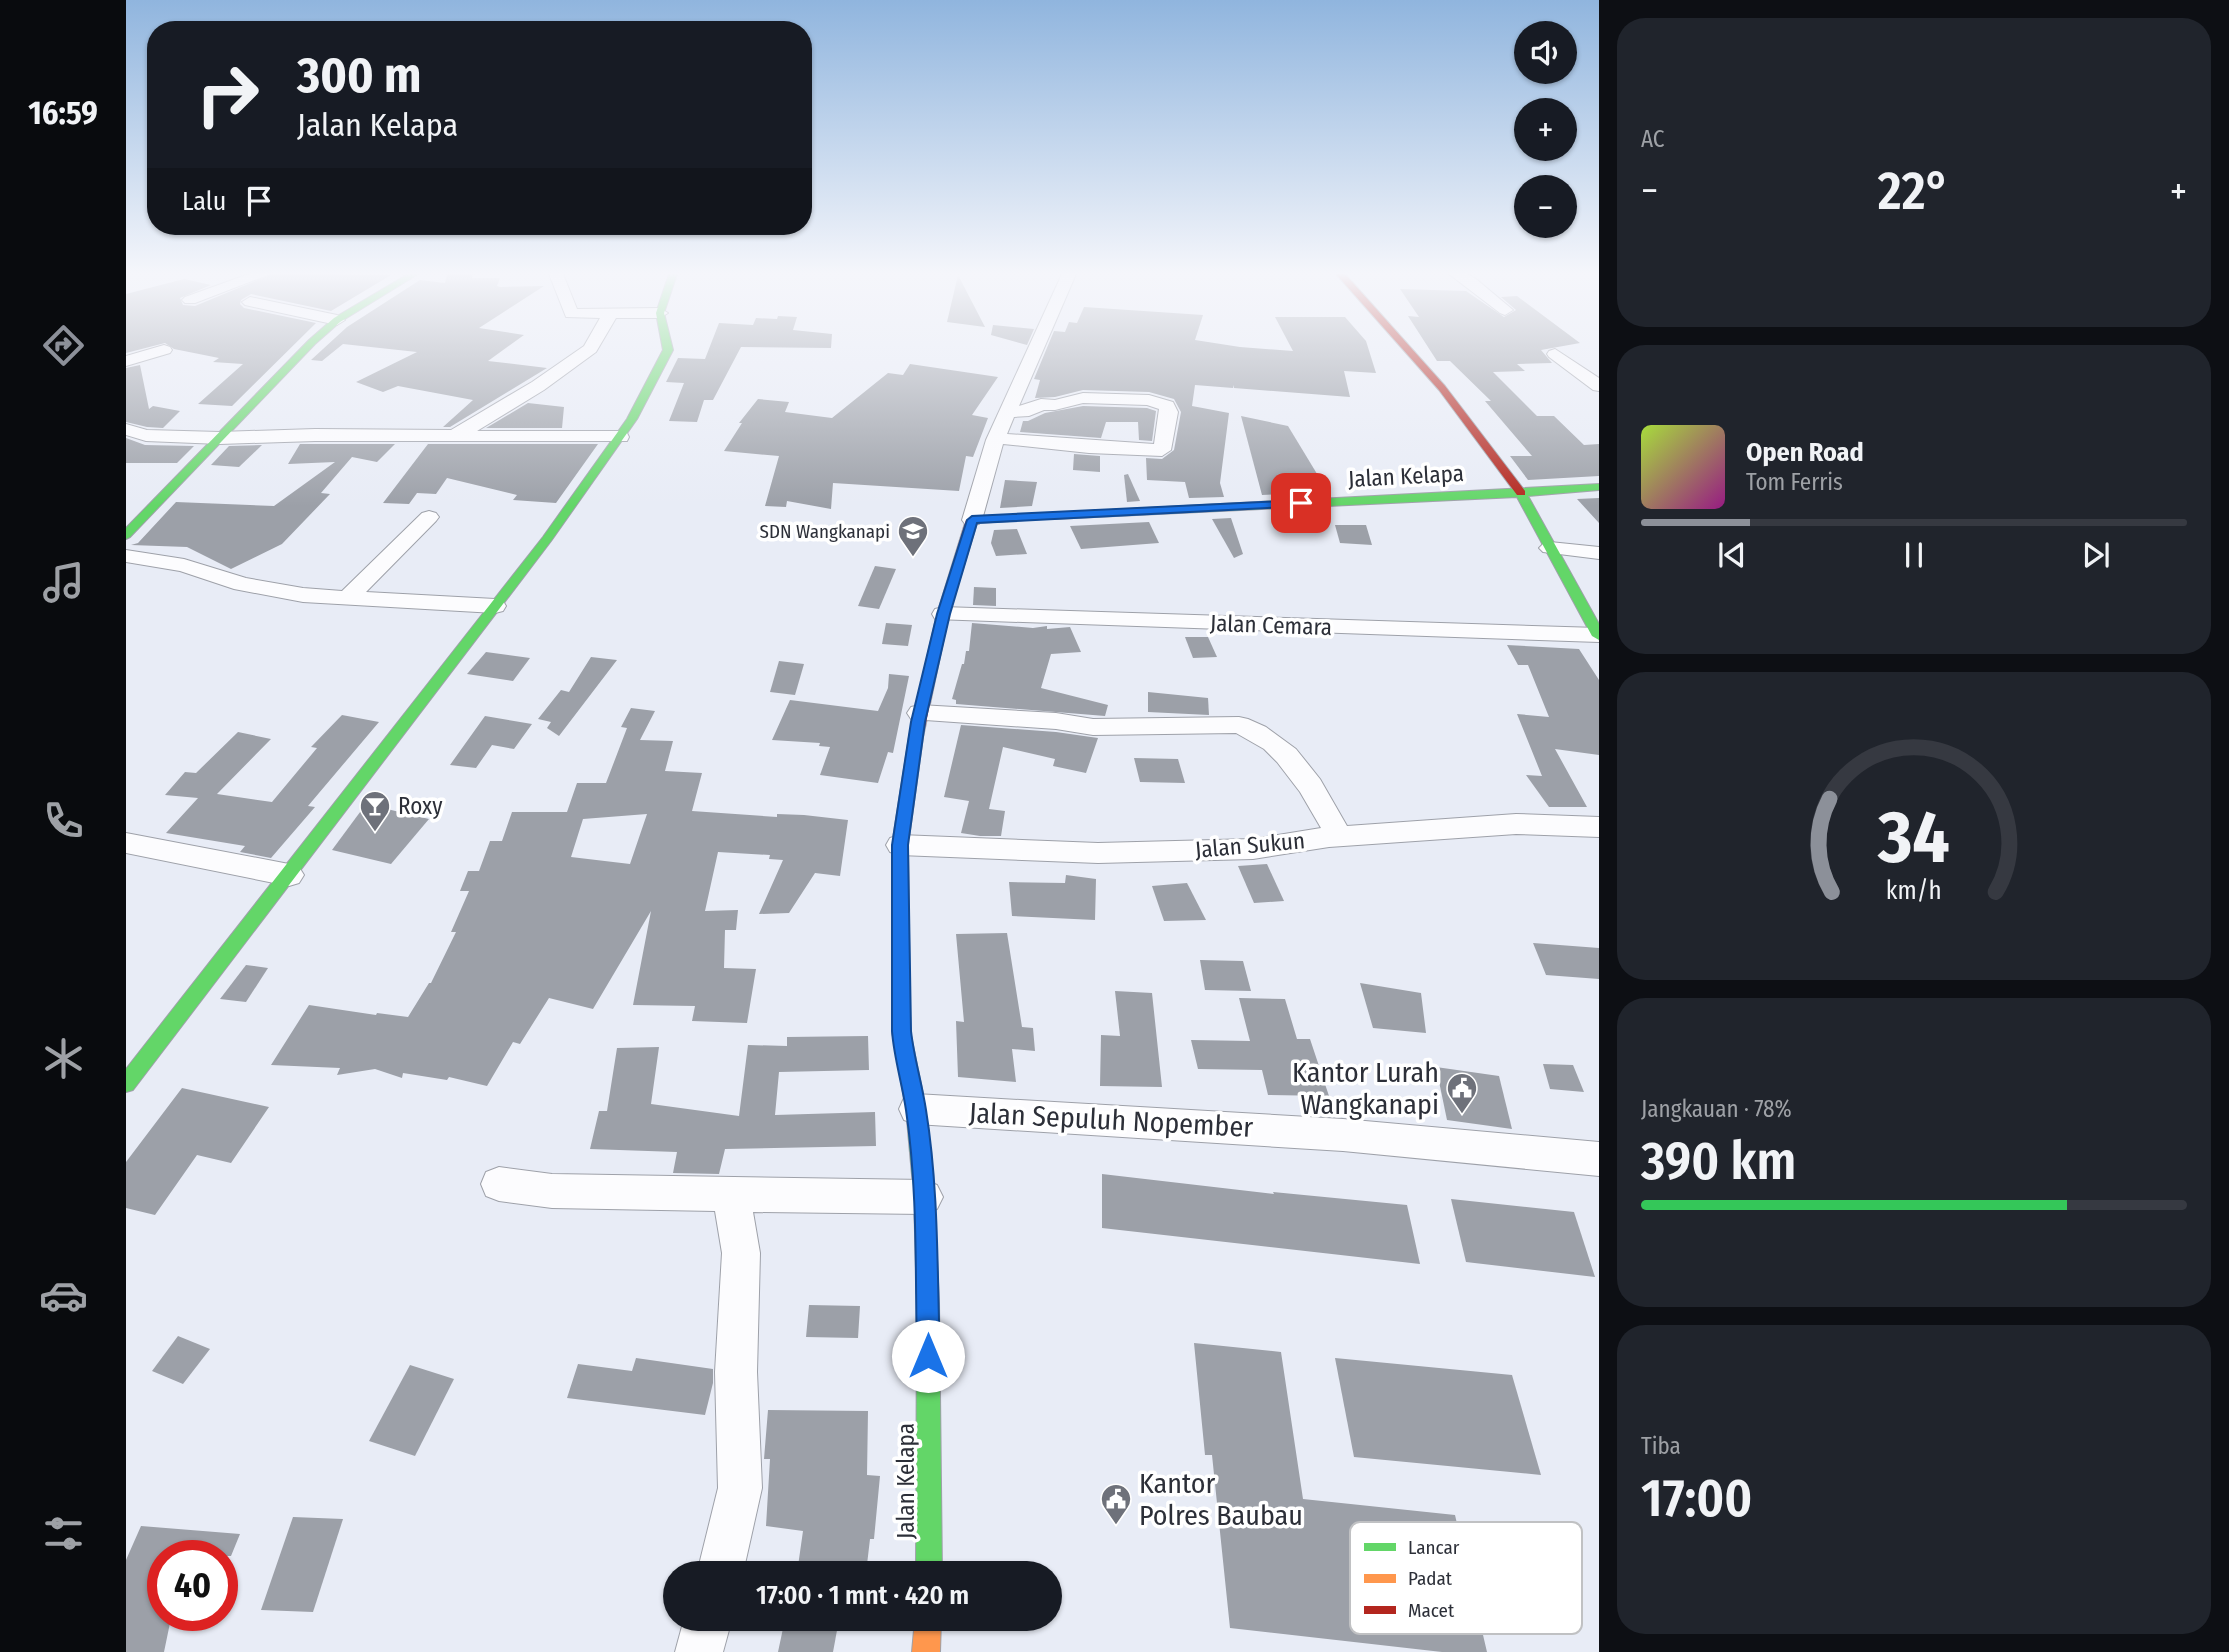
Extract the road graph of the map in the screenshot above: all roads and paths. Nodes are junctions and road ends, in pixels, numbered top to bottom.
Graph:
1 (160, 351) edge
2 (303, 351) edge
3 (587, 351) edge
4 (667, 351) edge
5 (1035, 351) edge
6 (1408, 351) edge
7 (1555, 354) dead end
8 (126, 361) edge
9 (1599, 386) edge
10 (1008, 412) junction
11 (126, 429) edge
12 (455, 436) junction
13 (620, 437) junction
14 (220, 438) junction
15 (996, 438) junction
16 (1599, 487) edge
17 (1521, 493) junction
18 (429, 517) dead end
19 (972, 520) junction
20 (126, 535) edge
21 (1549, 548) junction
22 (1599, 553) edge
23 (126, 556) edge
24 (347, 598) junction
25 (495, 607) junction
26 (943, 614) junction
27 (1599, 636) edge
28 (920, 713) junction
29 (1599, 827) edge
30 (1339, 836) junction
31 (126, 843) edge
32 (900, 845) junction
33 (289, 875) junction
34 (127, 1080) edge
35 (916, 1109) junction
36 (1599, 1159) edge
37 (499, 1184) dead end
38 (731, 1193) junction
39 (924, 1197) junction
40 (723, 1561) edge
41 (929, 1561) edge
42 (705, 1631) edge
43 (927, 1631) edge
44 (699, 1652) edge
45 (926, 1652) edge

1 - 8 street
2 - 14 street
3 - 12 street
4 - 13 street
5 - 10 street
6 - 17 street
7 - 9 street
10 - 15 street
10 - 15 street
11 - 14 street
12 - 13 street
12 - 14 street
13 - 25 street
14 - 20 street
15 - 19 street
16 - 17 street, Jalan Kelapa
17 - 19 street, Jalan Kelapa
17 - 21 street
18 - 24 street
19 - 26 street, Jalan Kelapa
21 - 22 street
21 - 27 street
23 - 24 street
24 - 25 street
25 - 33 street
26 - 27 street, Jalan Cemara
26 - 28 street, Jalan Kelapa
28 - 30 street
28 - 32 street, Jalan Kelapa
29 - 30 street, Jalan Sukun
30 - 32 street, Jalan Sukun
31 - 33 street
32 - 35 street, Jalan Kelapa
33 - 34 street
35 - 36 street, Jalan Sepuluh Nopember
35 - 39 street, Jalan Kelapa
37 - 38 street
38 - 39 street
38 - 40 street
39 - 41 street, Jalan Kelapa
42 - 44 street
43 - 45 street

